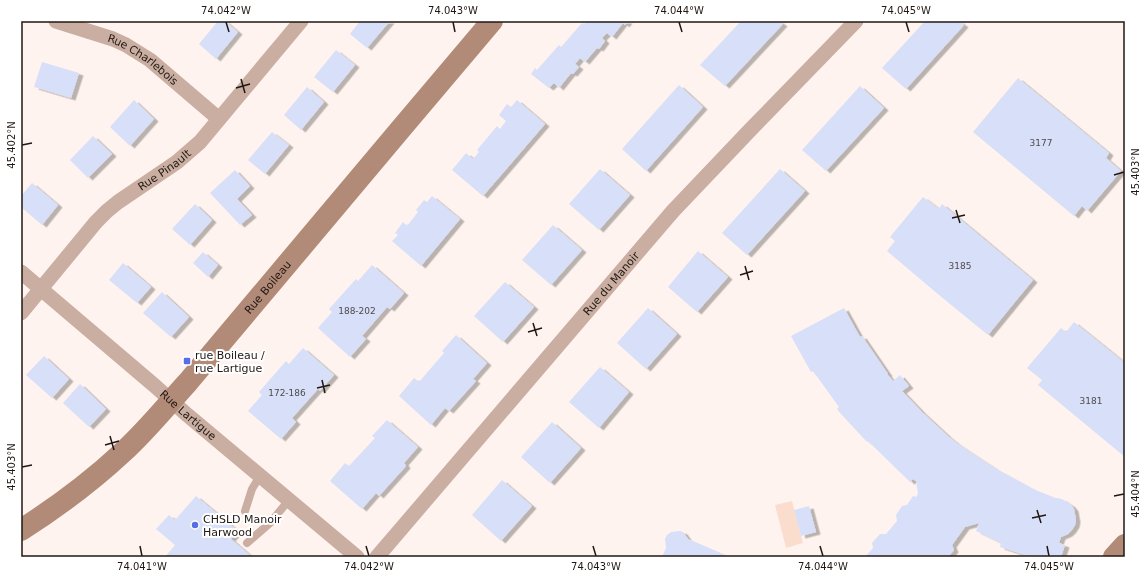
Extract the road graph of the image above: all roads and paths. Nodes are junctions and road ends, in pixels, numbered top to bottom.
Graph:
1 (56, 21) edge
2 (301, 21) edge
3 (492, 21) edge
4 (856, 21) edge
5 (219, 119) junction
6 (21, 272) edge
7 (41, 289) junction
8 (21, 313) edge
9 (171, 400) junction
10 (260, 476) junction
11 (289, 500) junction
12 (245, 511) dead end
13 (21, 530) edge
14 (247, 543) dead end
15 (1125, 545) edge
16 (357, 557) edge
17 (377, 557) edge
18 (1114, 557) edge

1 - 5 street, Rue Charlebois
2 - 5 street, Rue Pinault
3 - 9 street, Rue Boileau
4 - 17 street, Rue du Manoir
5 - 7 street, Rue Pinault
6 - 7 street, Rue Lartigue
7 - 8 street, Rue Pinault
7 - 9 street, Rue Lartigue
9 - 10 street, Rue Lartigue
9 - 13 street, Rue Boileau
10 - 11 street, Rue Lartigue
10 - 12 lane
11 - 14 lane
11 - 16 street, Rue Lartigue
15 - 18 street

